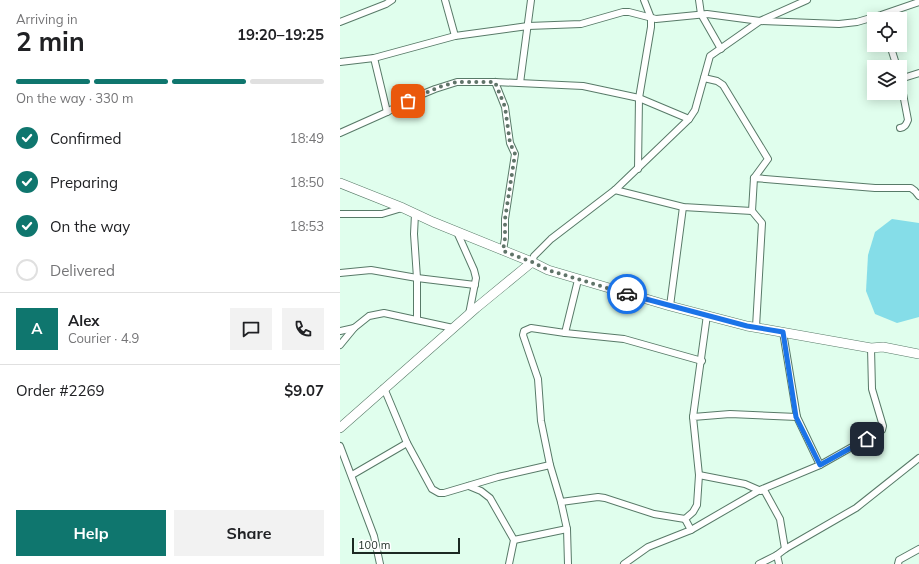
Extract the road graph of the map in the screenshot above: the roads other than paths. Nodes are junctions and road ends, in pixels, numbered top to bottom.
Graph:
1 (392, 0) edge
2 (445, 0) edge
3 (530, 0) edge
4 (644, 0) edge
5 (699, 0) edge
6 (807, 0) edge
7 (385, 2) edge
8 (919, 2) edge
9 (894, 12) edge
10 (701, 14) junction
11 (651, 18) junction
12 (867, 20) edge
13 (760, 21) junction
14 (340, 22) edge
15 (528, 26) junction
16 (455, 36) junction
17 (721, 49) junction
18 (374, 58) junction
19 (340, 62) edge
20 (919, 73) edge
21 (907, 77) edge
22 (704, 78) junction
23 (495, 82) junction
24 (520, 83) junction
25 (639, 98) junction
26 (904, 100) edge
27 (387, 112) junction
28 (690, 119) junction
29 (900, 128) dead end
30 (340, 133) edge
31 (638, 169) junction
32 (754, 178) junction
33 (340, 183) edge
34 (616, 190) junction
35 (919, 196) edge
36 (682, 207) junction
37 (403, 208) junction
38 (752, 211) junction
39 (340, 214) edge
40 (415, 214) junction
41 (457, 232) junction
42 (503, 251) junction
43 (532, 262) junction
44 (340, 272) edge
45 (418, 278) junction
46 (578, 280) junction
47 (475, 285) junction
48 (670, 306) junction
49 (469, 314) junction
50 (708, 316) junction
51 (417, 320) junction
52 (340, 327) edge
53 (756, 327) junction
54 (354, 328) junction
55 (452, 328) junction
56 (340, 331) edge
57 (783, 332) junction
58 (566, 333) junction
59 (340, 345) edge
60 (871, 348) junction
61 (919, 354) edge
62 (702, 361) junction
63 (384, 388) junction
64 (693, 417) junction
65 (796, 417) junction
66 (340, 428) edge
67 (407, 443) junction
68 (340, 446) edge
69 (919, 458) edge
70 (340, 460) edge
71 (347, 463) junction
72 (550, 465) junction
73 (820, 465) junction
74 (352, 475) junction
75 (699, 475) junction
76 (469, 486) junction
77 (760, 490) junction
78 (561, 502) junction
79 (685, 519) junction
80 (567, 529) junction
81 (691, 530) junction
82 (514, 540) junction
83 (785, 549) junction
84 (919, 549) edge
85 (777, 555) junction
86 (380, 564) edge
87 (508, 564) edge
88 (568, 564) edge
89 (624, 564) edge
90 (759, 564) edge
91 (779, 564) edge
92 (898, 564) edge

1 - 7 street
2 - 16 street
3 - 15 street
4 - 11 street
5 - 10 street
6 - 13 street
7 - 14 street
8 - 9 street
10 - 11 street
10 - 13 street
10 - 17 street
11 - 15 street
11 - 25 street
12 - 13 street
13 - 17 street
15 - 16 street
15 - 24 street
16 - 18 street
17 - 22 street
18 - 19 street
18 - 27 street
20 - 21 street
22 - 28 street
22 - 32 street
23 - 24 street
23 - 27 street
23 - 42 street
24 - 25 street
25 - 28 street
25 - 31 street
26 - 29 street
27 - 30 street
28 - 31 street
31 - 34 street
32 - 35 street
32 - 38 street
33 - 37 street
34 - 36 street
34 - 43 street
36 - 38 street
36 - 48 street
37 - 39 street
37 - 40 street
38 - 53 street
40 - 41 street
40 - 45 street
41 - 42 street
41 - 47 street
42 - 43 street
43 - 46 street
43 - 49 street
44 - 45 street
45 - 47 street
45 - 51 street
46 - 48 street
46 - 58 street
47 - 49 street
48 - 50 street
49 - 55 street
50 - 53 street
50 - 62 street
51 - 54 street
51 - 55 street
52 - 56 street
53 - 57 street
54 - 56 street
54 - 59 street
55 - 63 street
57 - 60 street
57 - 65 street
58 - 62 street
58 - 72 street
60 - 61 street
60 - 73 street
62 - 64 street
63 - 66 street
63 - 67 street
64 - 65 street
64 - 75 street
65 - 73 street
67 - 74 street
67 - 76 street
68 - 71 street
69 - 83 street
70 - 71 street
71 - 74 street
72 - 76 street
72 - 78 street
73 - 77 street
74 - 86 street
75 - 77 street
75 - 79 street
76 - 82 street
77 - 81 street
77 - 83 street
78 - 79 street
78 - 80 street
79 - 81 street
80 - 82 street
80 - 88 street
81 - 89 street
82 - 87 street
83 - 85 street
84 - 92 street
85 - 90 street
85 - 91 street

